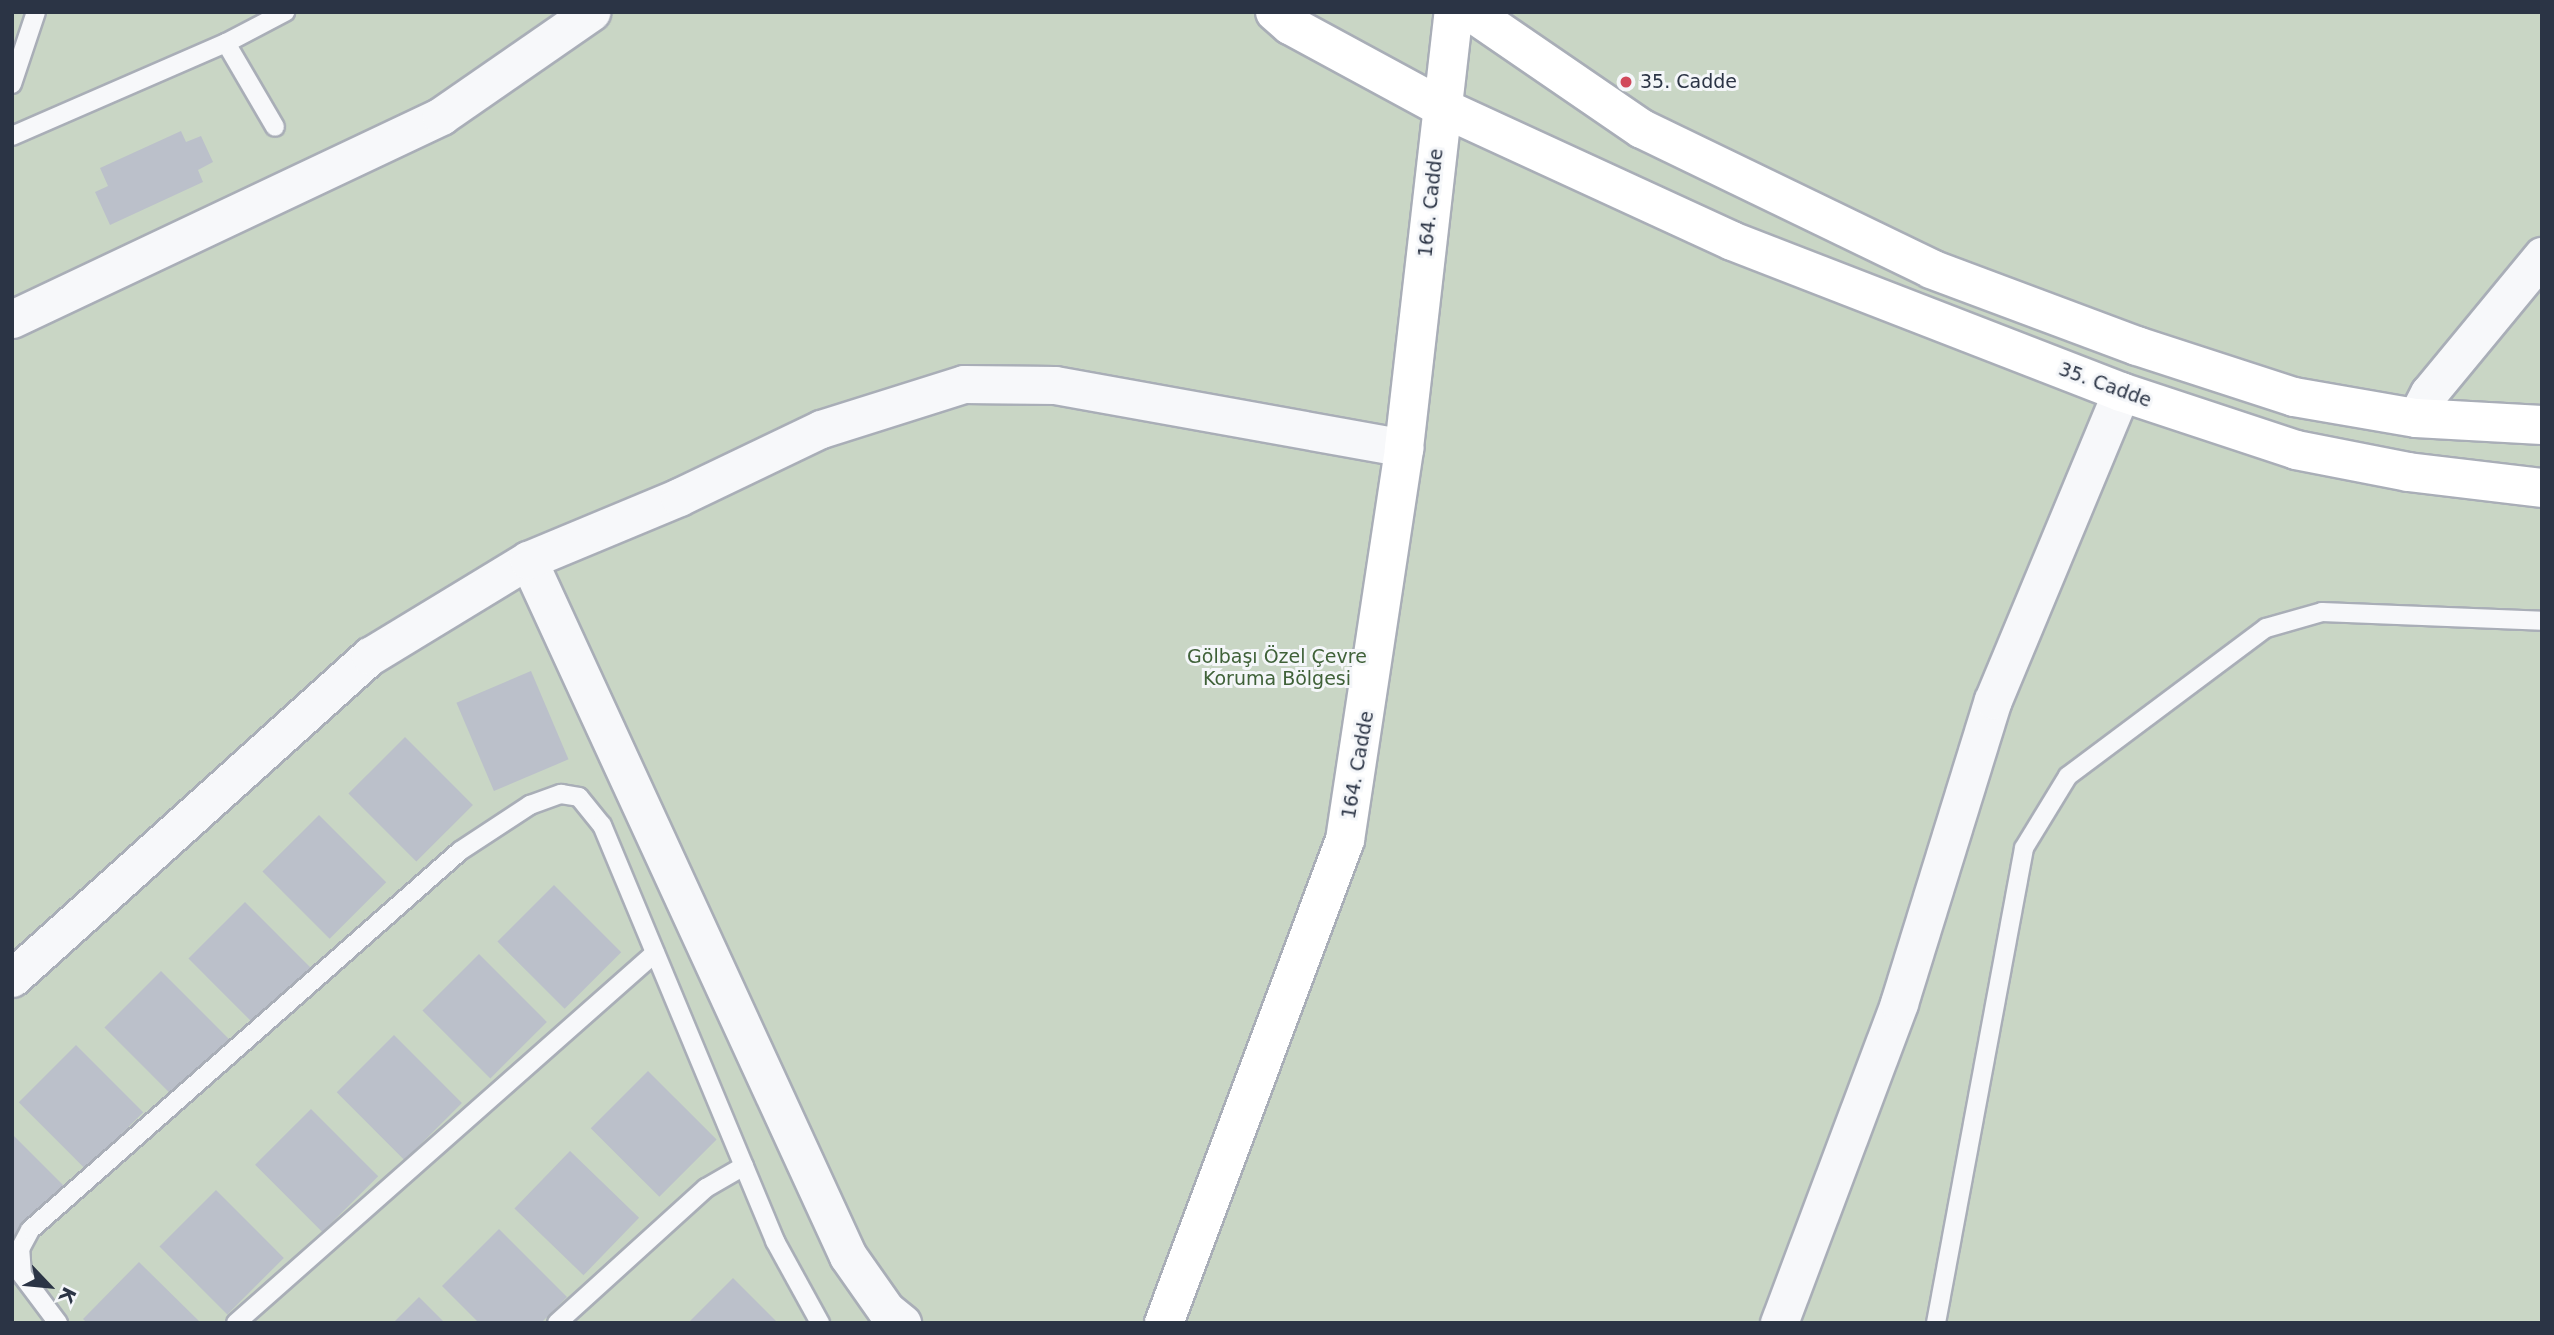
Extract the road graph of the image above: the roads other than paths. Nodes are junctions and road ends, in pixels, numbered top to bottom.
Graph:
1 (36, 12) edge
2 (285, 12) edge
3 (591, 12) edge
4 (1275, 12) edge
5 (1454, 12) edge
6 (1471, 12) edge
7 (226, 43) junction
8 (12, 84) edge
9 (1441, 107) junction
10 (275, 127) dead end
11 (12, 136) edge
12 (2542, 256) edge
13 (12, 319) edge
14 (2121, 392) junction
15 (2416, 418) junction
16 (2542, 425) edge
17 (1404, 448) junction
18 (2542, 488) edge
19 (528, 559) junction
20 (2542, 621) edge
21 (655, 953) junction
22 (12, 978) edge
23 (744, 1166) junction
24 (58, 1323) edge
25 (236, 1323) edge
26 (557, 1323) edge
27 (820, 1323) edge
28 (902, 1323) edge
29 (1164, 1323) edge
30 (1779, 1323) edge
31 (1936, 1323) edge

1 - 8 lane
2 - 7 lane
3 - 13 street
4 - 9 street, 35. Cadde
5 - 9 street, 164. Cadde
6 - 15 street
7 - 10 lane
7 - 11 lane
9 - 14 street, 35. Cadde
9 - 17 street, 164. Cadde
12 - 15 street
14 - 18 street, 35. Cadde
14 - 30 street
15 - 16 street
17 - 19 street
17 - 29 street, 164. Cadde
19 - 22 street
19 - 28 street
20 - 31 lane
21 - 23 lane
21 - 24 lane
21 - 25 lane
23 - 26 lane
23 - 27 lane

